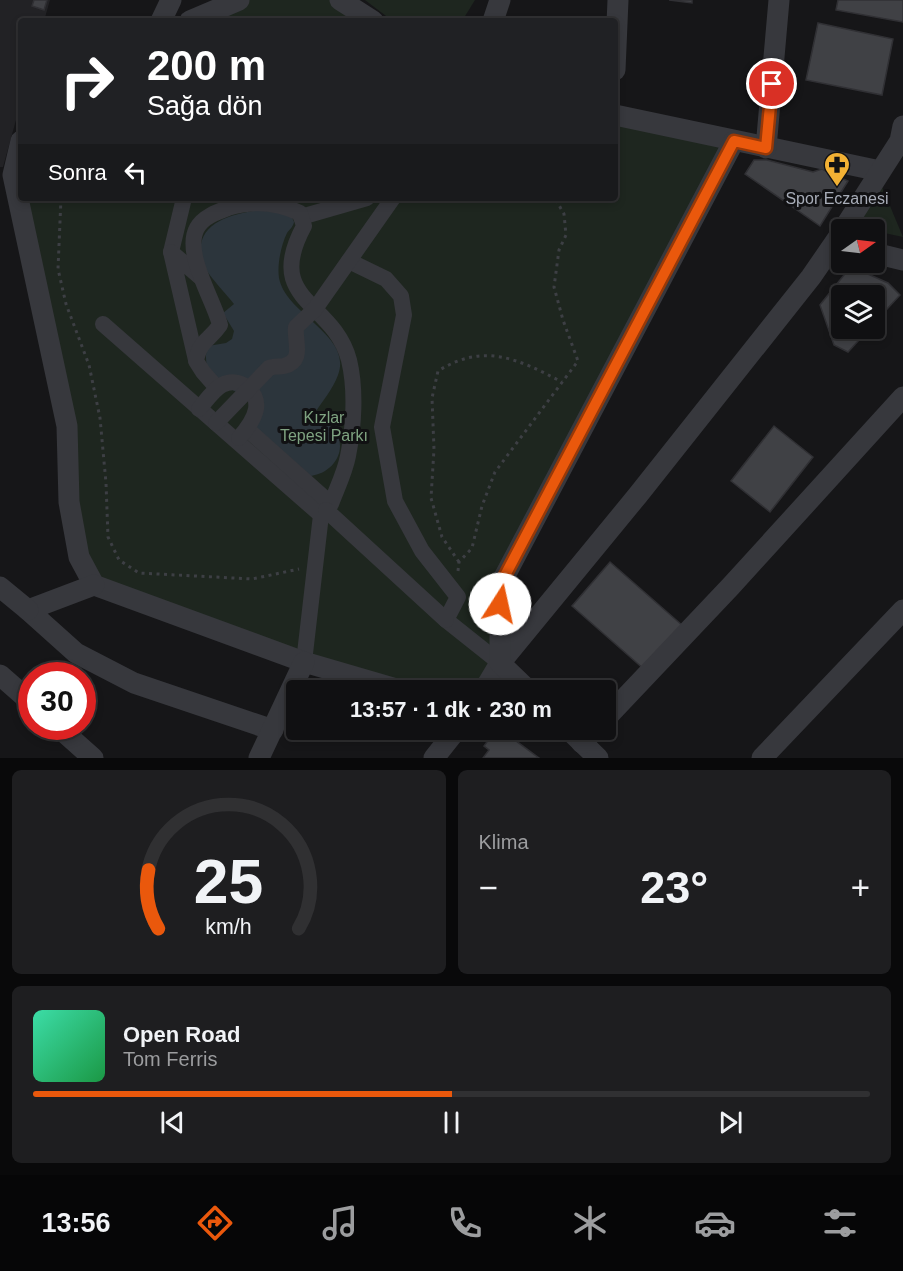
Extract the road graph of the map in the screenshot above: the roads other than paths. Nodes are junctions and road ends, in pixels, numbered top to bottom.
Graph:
1 (171, 0) edge
2 (239, 0) edge
3 (340, 0) edge
4 (500, 0) edge
5 (618, 0) edge
6 (779, 0) edge
7 (162, 18) edge
8 (197, 18) edge
9 (368, 18) edge
10 (494, 18) edge
11 (617, 18) edge
12 (618, 116) edge
13 (734, 141) junction
14 (902, 141) edge
15 (766, 148) junction
16 (18, 154) edge
17 (880, 171) junction
18 (18, 198) edge
19 (19, 201) edge
20 (183, 201) edge
21 (391, 201) edge
22 (342, 202) edge
23 (301, 217) junction
24 (851, 219) edge
25 (831, 250) edge
26 (171, 252) junction
27 (885, 256) edge
28 (903, 260) edge
29 (349, 261) junction
30 (200, 277) junction
31 (315, 309) junction
32 (103, 324) dead end
33 (196, 361) junction
34 (217, 388) junction
35 (249, 388) junction
36 (903, 397) edge
37 (199, 409) junction
38 (216, 423) junction
39 (241, 435) junction
40 (326, 510) junction
41 (94, 585) junction
42 (0, 587) edge
43 (28, 610) junction
44 (903, 610) edge
45 (446, 620) junction
46 (304, 662) junction
47 (500, 663) junction
48 (0, 675) edge
49 (366, 680) edge
50 (490, 680) edge
51 (518, 680) edge
52 (18, 691) edge
53 (616, 707) edge
54 (273, 730) junction
55 (73, 740) edge
56 (448, 740) edge
57 (586, 740) edge
58 (93, 758) edge
59 (260, 758) edge
60 (434, 758) edge
61 (598, 758) edge
62 (762, 758) edge

1 - 7 street
2 - 8 street
3 - 9 street
4 - 10 street
5 - 11 street
6 - 15 street
12 - 13 street
13 - 15 street
13 - 47 street
14 - 17 street
15 - 17 street
16 - 18 street
17 - 24 street
19 - 41 street
20 - 26 street
21 - 29 street
22 - 23 street
23 - 30 street
23 - 31 street
25 - 47 street
26 - 30 street
26 - 33 street
27 - 28 street
29 - 31 street
29 - 45 street
30 - 33 street
31 - 35 street
31 - 40 street
32 - 37 street
33 - 34 street
34 - 35 street
34 - 37 street
35 - 38 street
35 - 39 street
36 - 53 street
37 - 38 street
38 - 39 street
39 - 40 street
40 - 45 street
40 - 46 street
41 - 43 street
41 - 46 street
42 - 43 street
43 - 54 street
44 - 62 street
45 - 47 street
46 - 49 street
46 - 54 street
47 - 50 street
47 - 51 street
48 - 52 street
54 - 59 street
55 - 58 street
56 - 60 street
57 - 61 street

